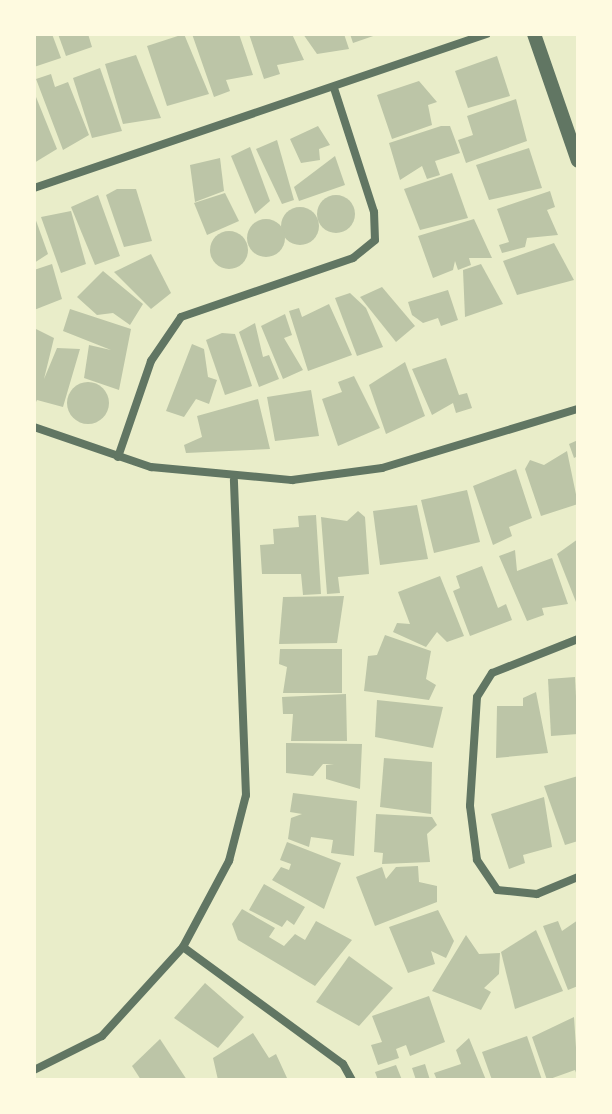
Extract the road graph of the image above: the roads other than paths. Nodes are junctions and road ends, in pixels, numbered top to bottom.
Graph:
1 (487, 34) edge
2 (534, 34) edge
3 (334, 88) junction
4 (578, 161) edge
5 (34, 188) edge
6 (578, 409) edge
7 (34, 427) edge
8 (118, 457) junction
9 (234, 480) junction
10 (578, 639) edge
11 (578, 877) edge
12 (183, 947) junction
13 (34, 1070) edge
14 (352, 1080) edge

1 - 3 street
2 - 4 street
3 - 5 street
3 - 8 street
6 - 9 street
7 - 8 street
8 - 9 street
9 - 12 street
10 - 11 street
12 - 13 street
12 - 14 street

